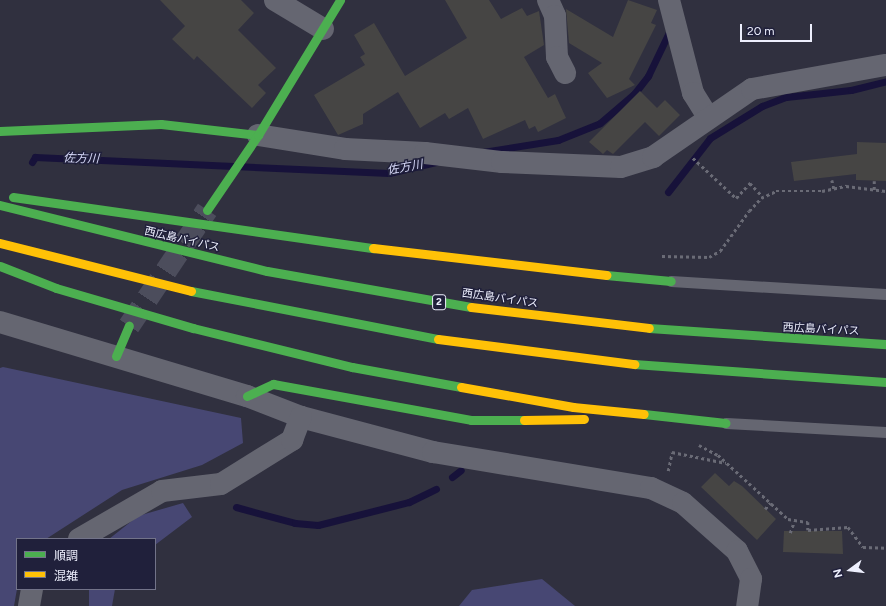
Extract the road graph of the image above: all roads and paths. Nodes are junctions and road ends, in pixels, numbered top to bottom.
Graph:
1 (276, 0) edge
2 (340, 0) edge
3 (548, 0) edge
4 (670, 2) edge
5 (323, 29) junction
6 (886, 65) edge
7 (565, 73) dead end
8 (708, 117) junction
9 (0, 131) edge
10 (258, 135) junction
11 (686, 152) dead end
12 (832, 180) dead end
13 (874, 181) dead end
14 (834, 188) junction
15 (874, 190) junction
16 (886, 191) edge
17 (0, 195) edge
18 (763, 197) junction
19 (0, 205) edge
20 (207, 210) tunnel mouth
21 (0, 243) edge
22 (662, 254) dead end
23 (0, 266) edge
24 (671, 281) joint
25 (886, 294) edge
26 (0, 322) edge
27 (129, 326) tunnel mouth
28 (886, 344) edge
29 (116, 356) junction
30 (886, 382) edge
31 (247, 396) junction
32 (625, 414) junction
33 (301, 416) junction
34 (726, 424) joint
35 (886, 432) edge
36 (718, 455) dead end
37 (726, 463) junction
38 (663, 493) junction
39 (770, 503) junction
40 (765, 509) dead end
41 (794, 522) junction
42 (790, 533) dead end
43 (82, 538) edge
44 (886, 548) edge
45 (32, 590) edge
46 (29, 606) edge
47 (747, 606) edge

1 - 5 street
2 - 5 main road
3 - 7 street
4 - 8 street
5 - 10 main road
6 - 8 street
8 - 10 street
9 - 10 main road
10 - 20 main road
11 - 18 path
12 - 14 path
13 - 15 path
14 - 15 path
14 - 18 path
15 - 16 path
17 - 24 main road
18 - 22 path
19 - 28 main road, 西広島バイパス / 2
21 - 30 main road
23 - 32 main road
24 - 25 lane
26 - 29 street
27 - 29 main road
29 - 31 street
31 - 32 main road
31 - 33 street
32 - 34 main road
33 - 38 street
33 - 43 street
34 - 35 lane
36 - 37 path
37 - 38 path
37 - 39 path
38 - 47 street
39 - 40 path
39 - 41 path
41 - 42 path
41 - 44 path
45 - 46 street

